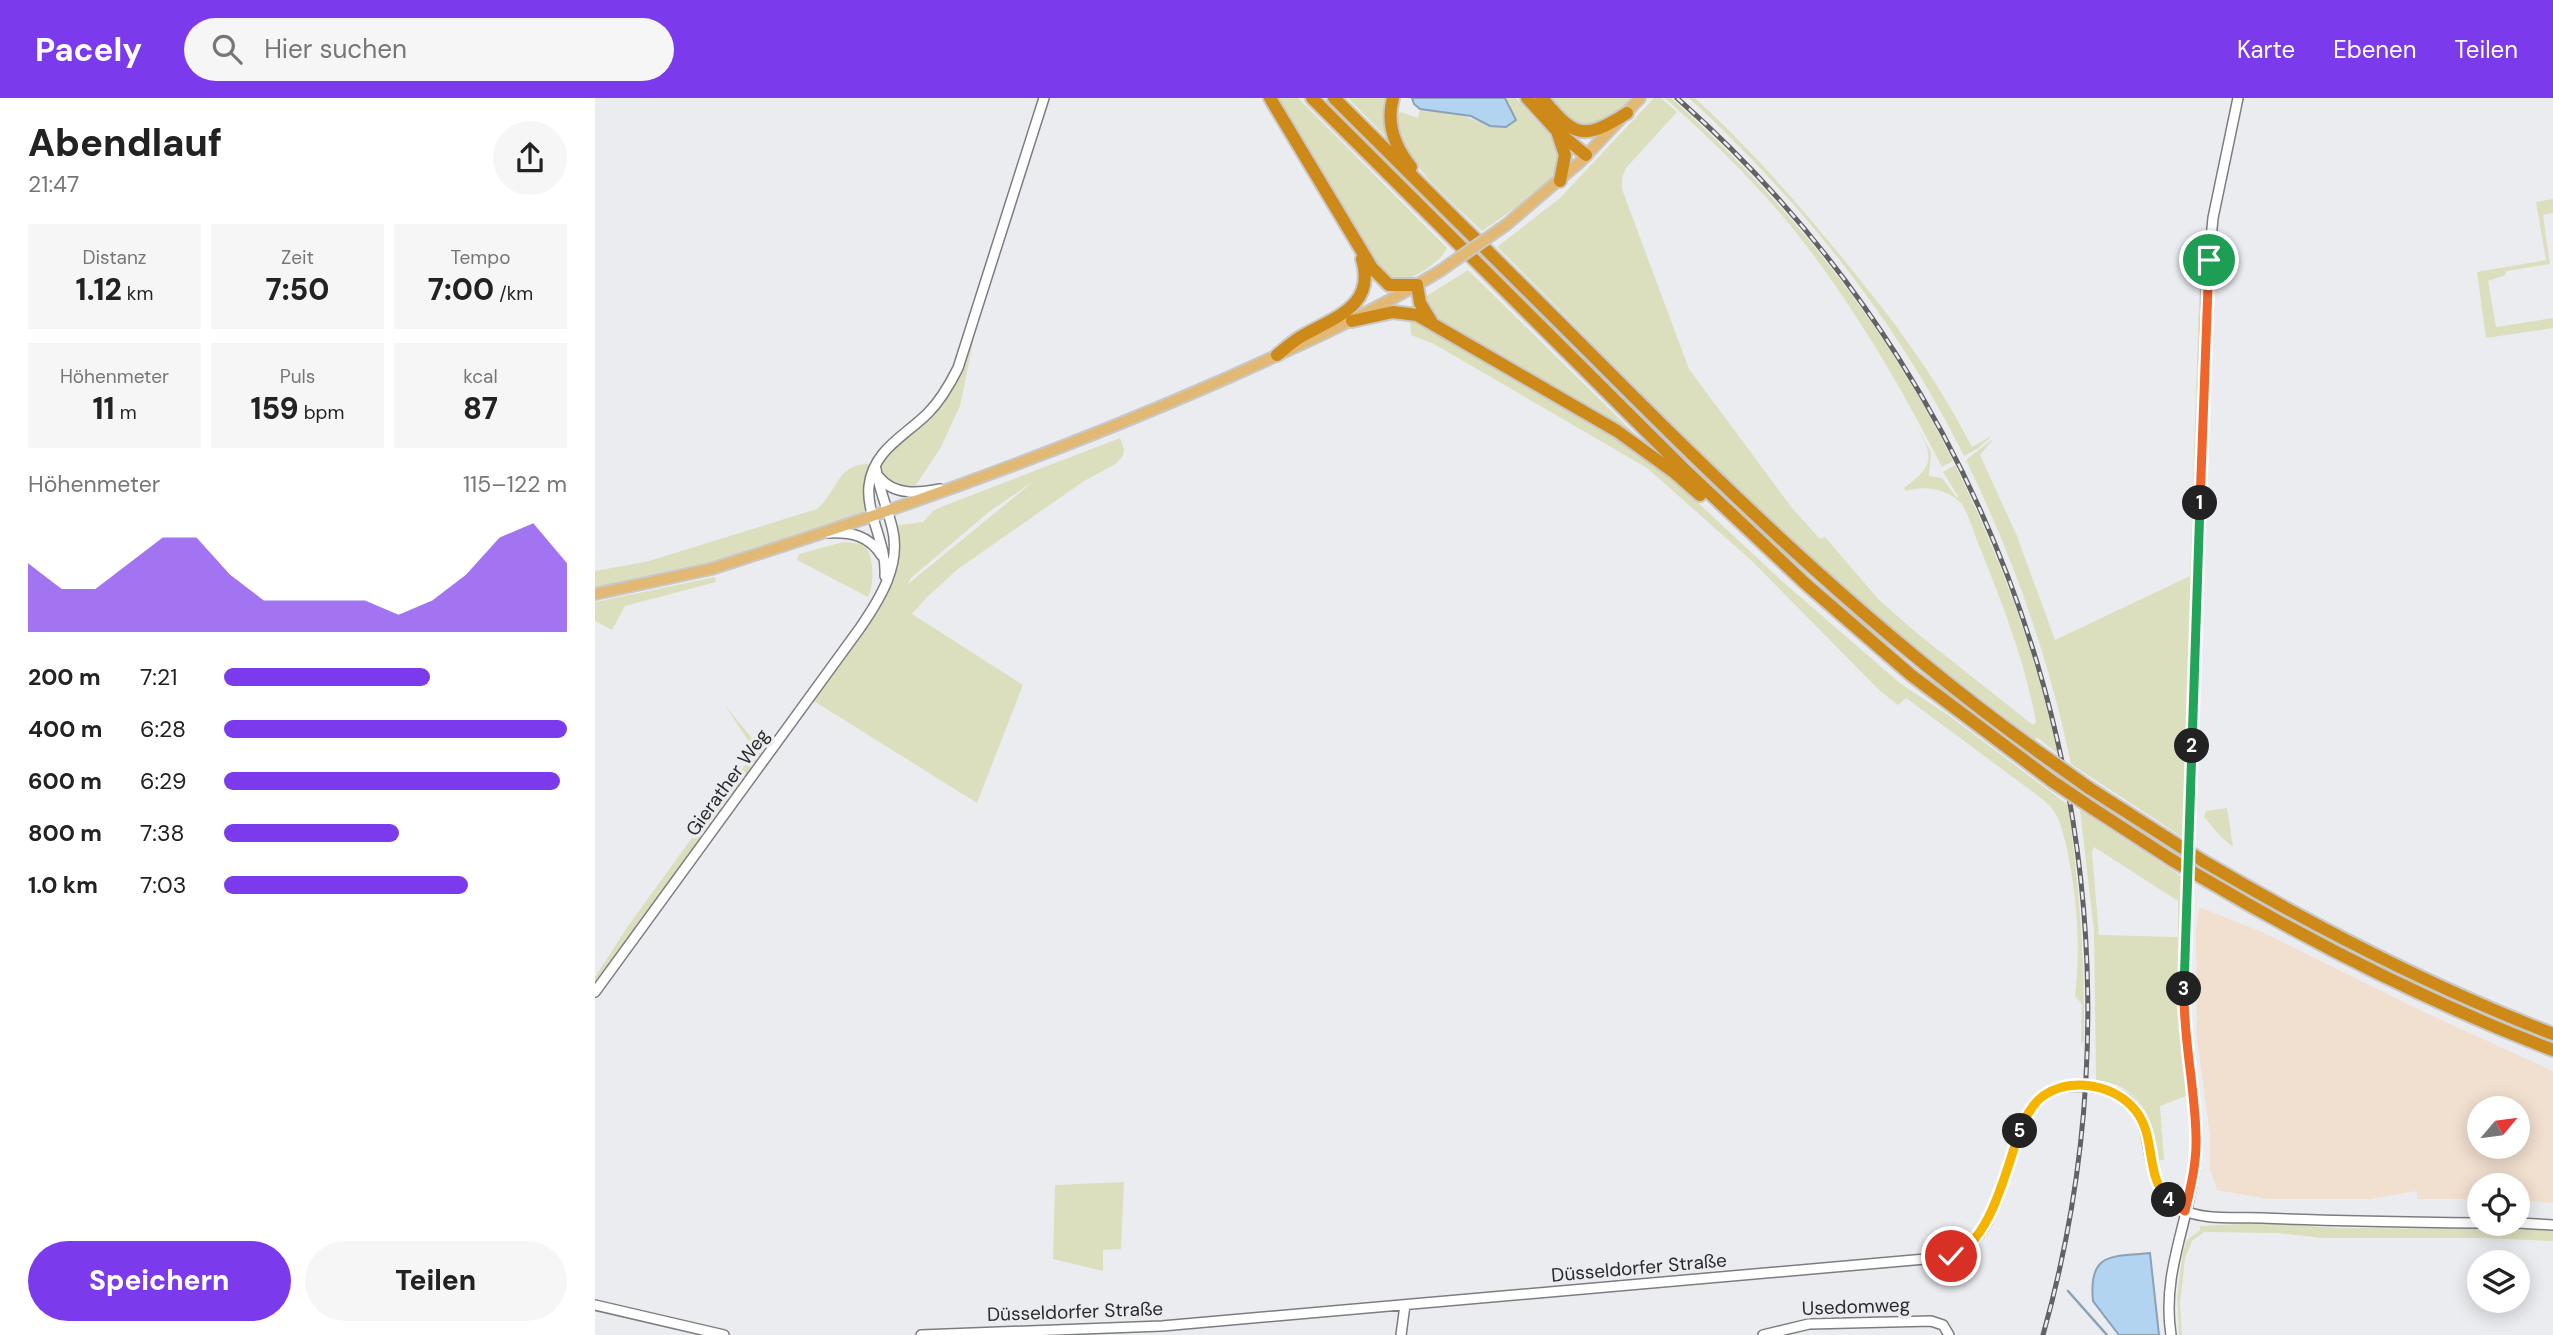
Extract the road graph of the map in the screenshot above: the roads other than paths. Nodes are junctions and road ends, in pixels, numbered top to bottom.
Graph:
1 (1044, 98) edge
2 (1270, 98) edge
3 (1312, 98) edge
4 (1334, 98) edge
5 (1393, 98) edge
6 (1527, 98) edge
7 (1542, 98) edge
8 (1640, 98) edge
9 (2238, 98) edge
10 (1627, 113) junction
11 (1560, 127) junction
12 (1586, 155) junction
13 (1560, 181) junction
14 (1452, 215) junction
15 (1354, 239) junction
16 (1417, 285) junction
17 (1352, 321) junction
18 (1436, 326) junction
19 (1277, 355) junction
20 (876, 468) junction
21 (959, 486) junction
22 (887, 511) junction
23 (874, 515) junction
24 (816, 535) junction
25 (1761, 542) junction
26 (885, 562) junction
27 (883, 590) junction
28 (595, 594) edge
29 (595, 992) edge
30 (2553, 1034) edge
31 (2553, 1050) edge
32 (2185, 1211) junction
33 (2467, 1223) edge
34 (2530, 1223) edge
35 (2553, 1224) edge
36 (595, 1305) edge
37 (1405, 1306) junction
38 (1055, 1332) edge
39 (1948, 1333) edge
40 (724, 1335) edge
41 (921, 1335) edge
42 (1401, 1335) edge
43 (1763, 1335) edge
44 (2171, 1335) edge

1 - 20 street
2 - 15 highway
3 - 25 highway
4 - 14 highway
5 - 14 highway
6 - 11 highway
7 - 11 highway
8 - 10 main road
9 - 32 street
10 - 11 highway
10 - 12 main road
11 - 12 highway
11 - 13 highway
12 - 13 main road
13 - 16 main road, bridge
14 - 30 highway, bridge
15 - 16 highway
15 - 19 highway
16 - 17 main road
16 - 18 highway
17 - 18 highway
17 - 19 main road
18 - 25 highway
19 - 21 main road
20 - 21 street
20 - 22 street, Gierather Weg
20 - 23 street, Gierather Weg
21 - 22 main road
22 - 23 main road
22 - 27 street, Gierather Weg
23 - 24 main road
23 - 26 street, Gierather Weg
24 - 26 street
24 - 28 main road
25 - 31 highway, bridge
26 - 27 street, Gierather Weg
27 - 29 street, Gierather Weg
32 - 33 street
32 - 37 street, Düsseldorfer Straße
32 - 44 street
34 - 35 street
36 - 40 street
37 - 38 street, Düsseldorfer Straße
37 - 42 street
38 - 41 street, Düsseldorfer Straße
39 - 43 street, Usedomweg

